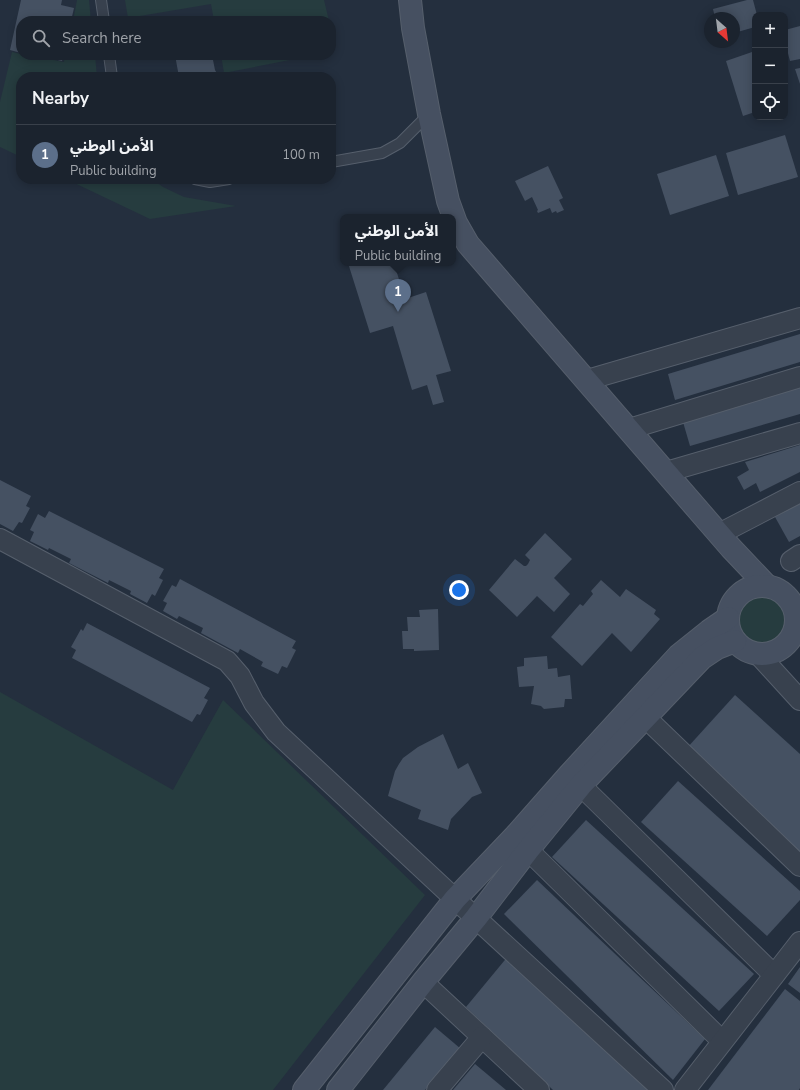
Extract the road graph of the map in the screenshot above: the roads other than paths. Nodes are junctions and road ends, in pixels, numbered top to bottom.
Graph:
1 (101, 0) edge
2 (400, 0) edge
3 (410, 0) edge
4 (103, 16) edge
5 (413, 28) junction
6 (110, 60) edge
7 (111, 72) edge
8 (428, 114) junction
9 (336, 161) edge
10 (453, 214) edge
11 (456, 223) edge
12 (800, 318) edge
13 (800, 377) edge
14 (587, 380) junction
15 (629, 429) junction
16 (800, 433) edge
17 (666, 472) junction
18 (800, 492) edge
19 (0, 539) edge
20 (725, 541) junction
21 (767, 586) junction
22 (740, 594) junction
23 (728, 618) junction
24 (798, 624) edge
25 (735, 641) junction
26 (758, 654) junction
27 (800, 700) edge
28 (639, 711) junction
29 (575, 780) junction
30 (522, 842) junction
31 (800, 866) edge
32 (455, 899) junction
33 (476, 918) junction
34 (800, 942) edge
35 (774, 975) junction
36 (423, 982) junction
37 (482, 1037) junction
38 (722, 1041) junction
39 (304, 1090) edge
40 (338, 1090) edge
41 (437, 1090) edge
42 (539, 1090) edge
43 (663, 1090) edge
44 (684, 1090) edge

1 - 4 lane
2 - 5 street
3 - 5 street
5 - 8 street
6 - 7 lane
8 - 9 lane
8 - 10 street
11 - 14 street
12 - 14 street
13 - 15 street
14 - 15 street
15 - 17 street
16 - 17 street
17 - 20 street
18 - 20 street
19 - 32 street
20 - 21 street
20 - 22 street
21 - 22 street
21 - 24 street
22 - 23 street
23 - 25 street
23 - 28 street
24 - 26 street
25 - 26 street
25 - 28 street
26 - 27 street
28 - 29 street
28 - 31 street
29 - 30 street
29 - 35 street
30 - 32 street
30 - 33 street
30 - 38 street
32 - 33 street
32 - 39 street
33 - 36 street
33 - 43 street
34 - 35 street
35 - 38 street
36 - 37 street
36 - 40 street
37 - 41 street
37 - 42 street
38 - 44 street

